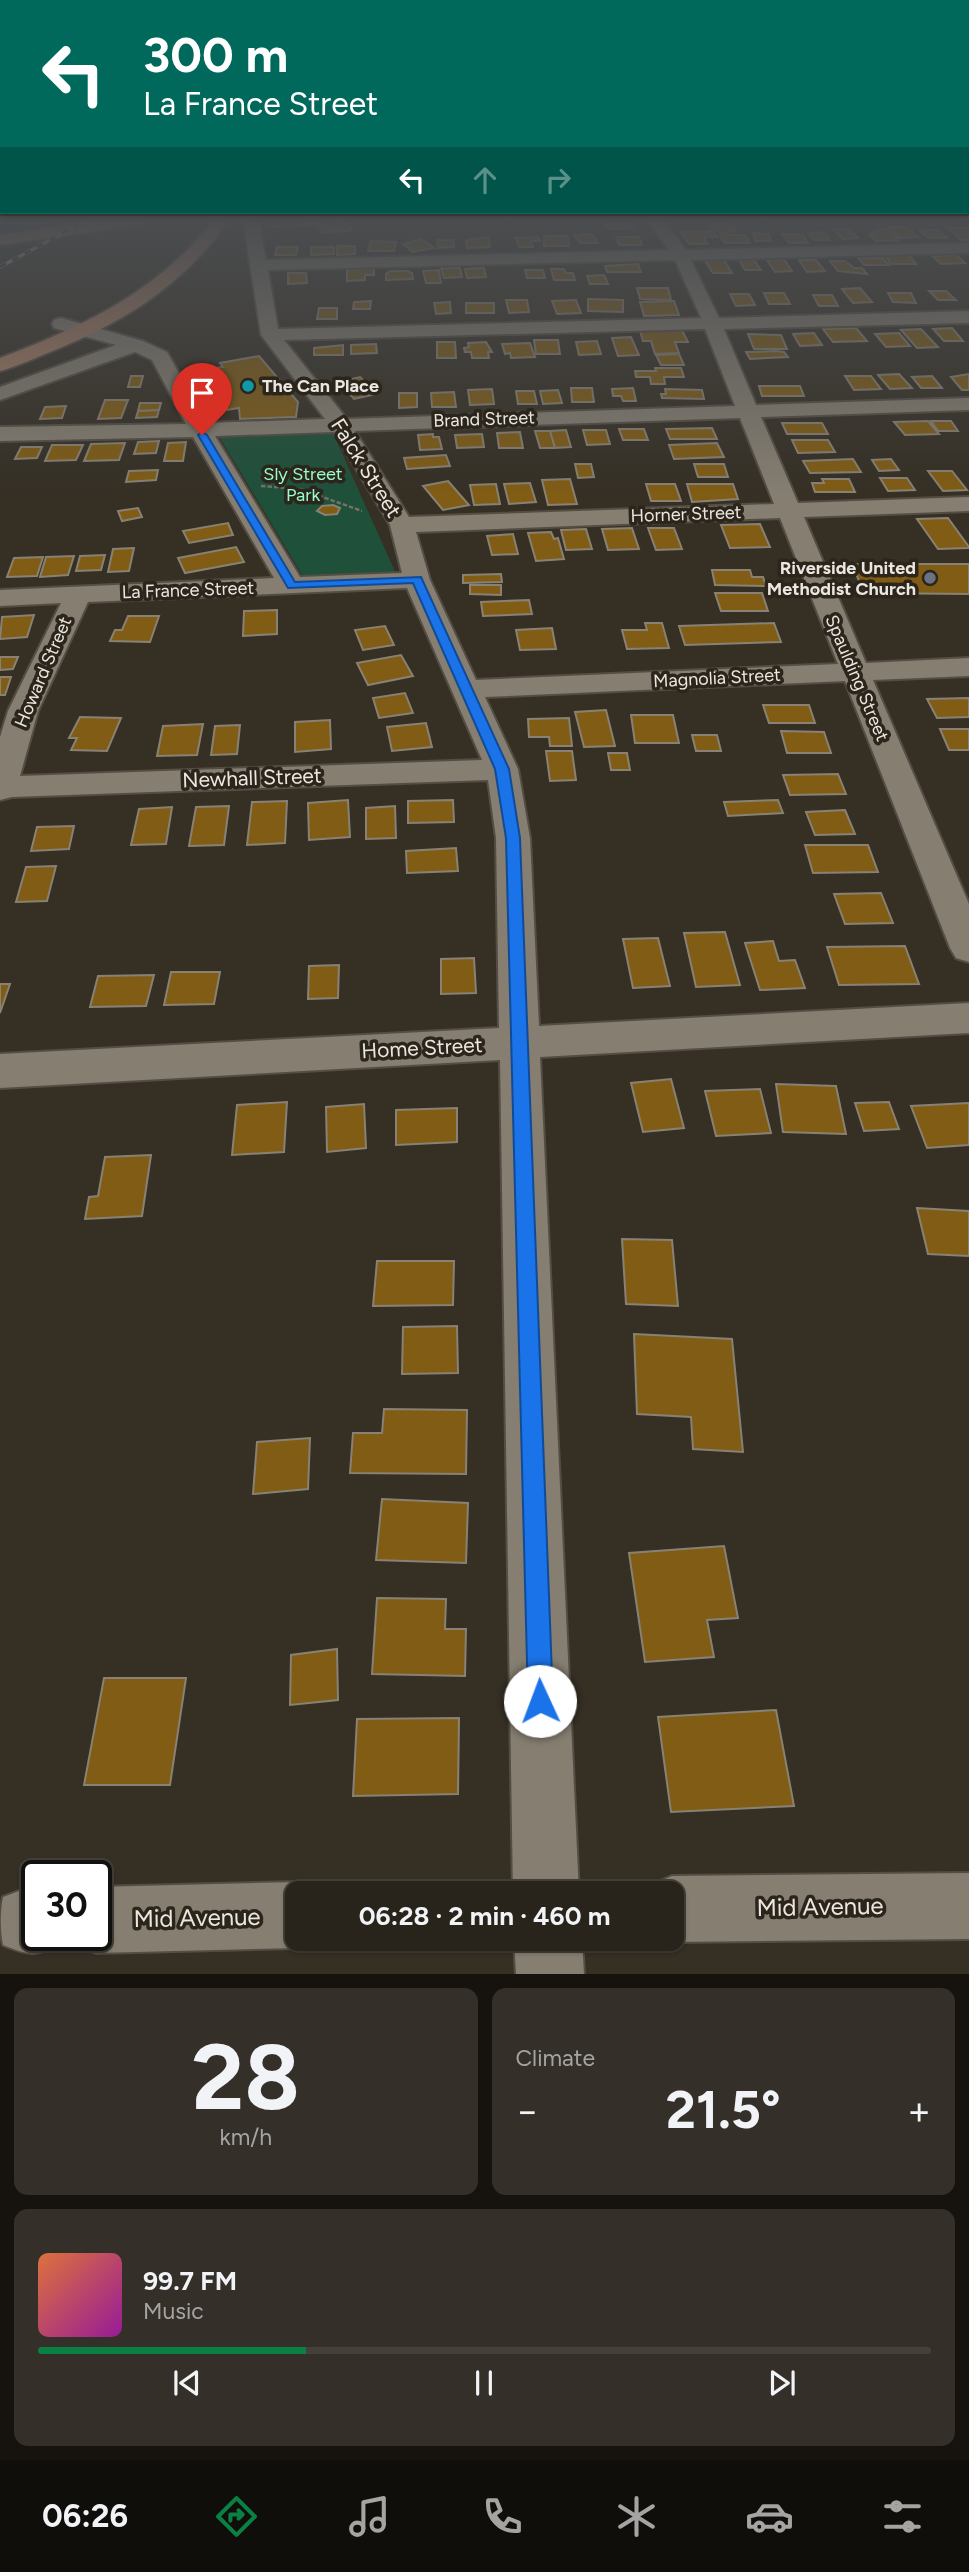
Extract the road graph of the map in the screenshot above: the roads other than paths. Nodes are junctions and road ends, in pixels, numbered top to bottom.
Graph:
1 (85, 311) edge
2 (117, 311) edge
3 (266, 311) edge
4 (707, 311) edge
5 (969, 317) edge
6 (712, 323) junction
7 (61, 324) junction
8 (84, 329) junction
9 (270, 335) junction
10 (136, 345) junction
11 (0, 350) edge
12 (0, 365) edge
13 (0, 394) edge
14 (969, 404) edge
15 (749, 411) junction
16 (340, 424) junction
17 (200, 430) junction
18 (0, 434) edge
19 (969, 504) edge
20 (788, 510) junction
21 (402, 525) junction
22 (417, 580) junction
23 (292, 586) junction
24 (78, 595) junction
25 (0, 598) edge
26 (969, 667) edge
27 (855, 672) junction
28 (465, 689) junction
29 (12, 712) edge
30 (502, 769) junction
31 (1, 789) edge
32 (969, 948) edge
33 (969, 1018) edge
34 (519, 1042) junction
35 (0, 1071) edge
36 (547, 1881) edge
37 (969, 1906) edge
38 (684, 1909) edge
39 (285, 1915) edge
40 (112, 1920) edge
41 (549, 1951) edge
42 (550, 1973) edge

1 - 7 main road
2 - 8 main road
3 - 9 street, Falck Street
4 - 6 street, Spaulding Street
5 - 6 street
6 - 9 street
6 - 15 street, Spaulding Street
7 - 8 street
7 - 11 main road
8 - 10 street
8 - 12 main road
9 - 16 street, Falck Street
10 - 13 street
10 - 17 street
14 - 15 street, Brand Street
15 - 16 street, Brand Street
15 - 20 street, Spaulding Street
16 - 17 street, Brand Street
16 - 21 street, Falck Street
17 - 18 street, Brand Street
17 - 23 street
19 - 20 street, Horner Street
20 - 21 street, Horner Street
20 - 27 street, Spaulding Street
21 - 22 street, Falck Street
22 - 23 street, La France Street
22 - 28 street, Falck Street
23 - 24 street, La France Street
24 - 25 street, La France Street
24 - 29 street, Howard Street
26 - 27 street, Magnolia Street
27 - 28 street, Magnolia Street
27 - 32 street, Spaulding Street
28 - 30 street, Falck Street
29 - 31 street, Howard Street
30 - 31 street, Newhall Street
30 - 34 street, Falck Street
33 - 34 street, Home Street
34 - 35 street, Home Street
34 - 36 street, Falck Street
37 - 38 street, Mid Avenue
39 - 40 street, Mid Avenue
41 - 42 street

